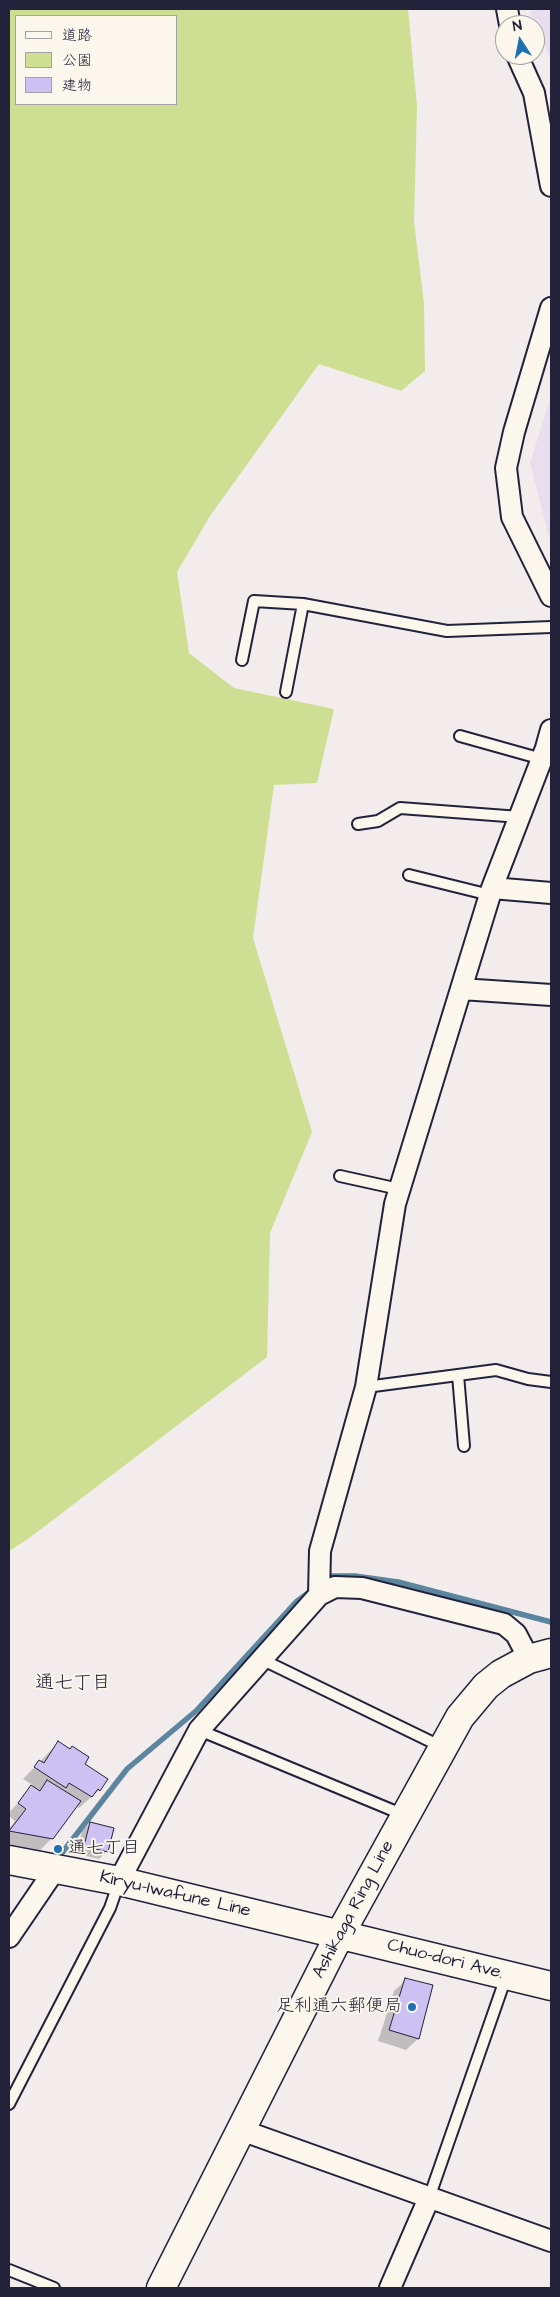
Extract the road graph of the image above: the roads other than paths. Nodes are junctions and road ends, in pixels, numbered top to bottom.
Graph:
1 (521, 65) edge
2 (551, 186) edge
3 (551, 308) edge
4 (551, 596) edge
5 (303, 604) junction
6 (551, 627) edge
7 (242, 660) dead end
8 (286, 692) dead end
9 (551, 730) edge
10 (460, 736) dead end
11 (542, 759) junction
12 (520, 817) junction
13 (358, 824) dead end
14 (409, 875) dead end
15 (491, 892) junction
16 (551, 893) edge
17 (461, 989) junction
18 (551, 995) edge
19 (340, 1176) dead end
20 (399, 1188) junction
21 (458, 1375) junction
22 (551, 1382) edge
23 (366, 1386) junction
24 (464, 1446) dead end
25 (319, 1595) junction
26 (540, 1656) edge
27 (261, 1659) junction
28 (199, 1730) junction
29 (442, 1747) junction
30 (404, 1815) junction
31 (9, 1860) edge
32 (56, 1868) junction
33 (120, 1881) junction
34 (340, 1934) junction
35 (9, 1937) edge
36 (506, 1975) junction
37 (551, 1986) edge
38 (9, 2104) edge
39 (241, 2130) junction
40 (429, 2198) junction
41 (551, 2240) edge
42 (9, 2270) edge
43 (54, 2288) edge
44 (161, 2288) edge
45 (390, 2288) edge

1 - 2 street
3 - 4 street
5 - 6 lane
5 - 7 lane
5 - 8 lane
9 - 11 street
10 - 11 lane
11 - 12 street
12 - 13 lane
12 - 15 street
14 - 15 lane
15 - 16 street
15 - 17 street
17 - 18 street
17 - 20 street
19 - 20 lane
20 - 23 street
21 - 22 lane
21 - 23 lane
21 - 24 lane
23 - 25 street
25 - 26 street
25 - 27 street
26 - 29 main road, Ashikaga Ring Line
27 - 28 street
27 - 29 lane
28 - 30 lane
28 - 33 street
29 - 30 main road, Ashikaga Ring Line
30 - 34 main road, Ashikaga Ring Line
31 - 32 main road, Kiryu-Iwafune Line
32 - 33 main road, Kiryu-Iwafune Line
32 - 35 street
33 - 34 main road, Kiryu-Iwafune Line
33 - 38 lane
34 - 36 main road, Chuo-dori Ave.
34 - 39 main road, Ashikaga Ring Line
36 - 37 main road, Chuo-dori Ave.
36 - 40 lane
39 - 40 street
39 - 44 main road, Ashikaga Ring Line
40 - 41 street
40 - 45 street
42 - 43 lane

